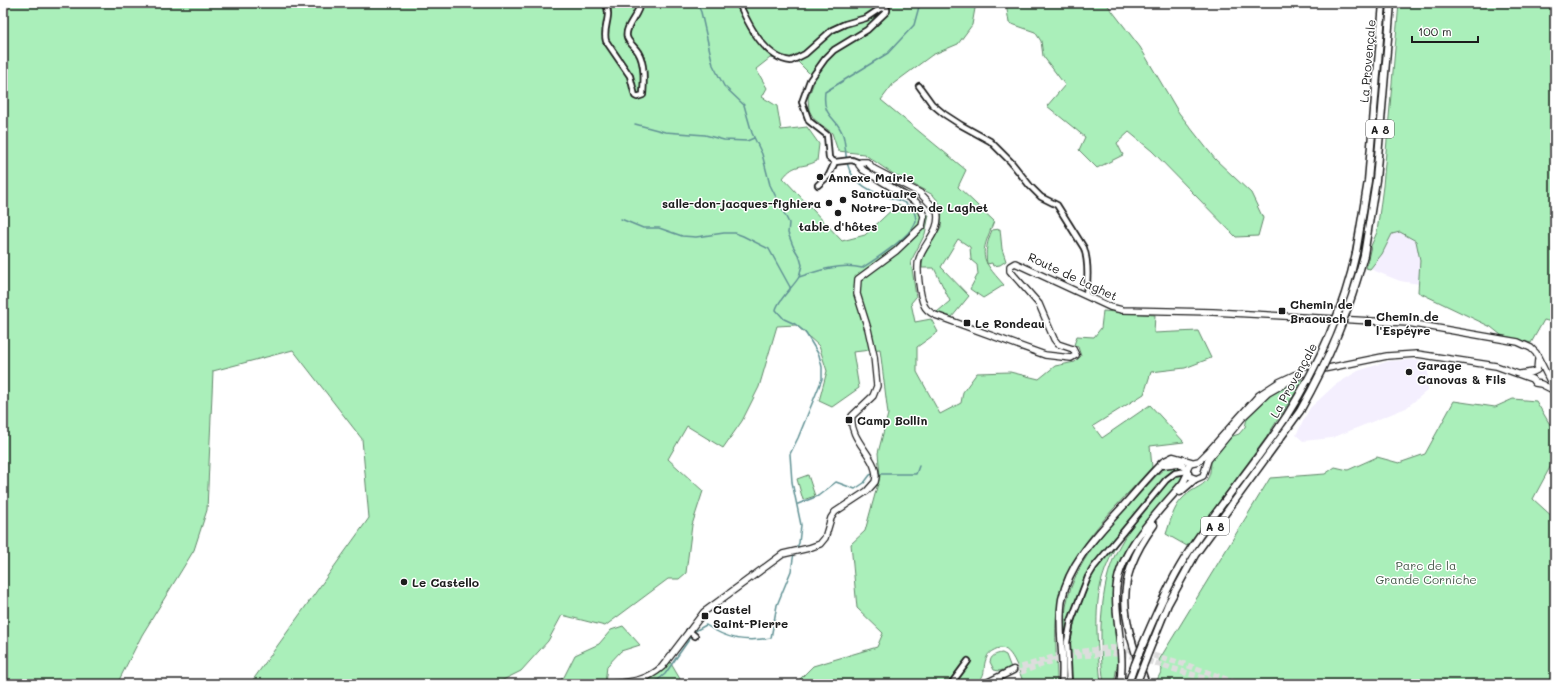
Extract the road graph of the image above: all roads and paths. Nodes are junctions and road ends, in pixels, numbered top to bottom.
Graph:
1 (605, 3) edge
2 (640, 3) edge
3 (739, 3) edge
4 (1383, 3) edge
5 (1391, 3) edge
6 (919, 86) dead end
7 (835, 162) junction
8 (860, 163) junction
9 (818, 185) dead end
10 (1086, 295) junction
11 (1538, 356) junction
12 (1535, 371) junction
13 (1544, 371) junction
14 (1303, 373) junction
15 (1518, 374) junction
16 (1547, 378) junction
17 (1532, 379) junction
18 (1542, 384) junction
19 (1555, 391) edge
20 (1199, 460) junction
21 (1191, 462) junction
22 (1159, 466) junction
23 (1205, 467) junction
24 (1187, 471) junction
25 (1194, 479) junction
26 (968, 661) dead end
27 (1137, 683) edge
28 (611, 684) edge
29 (951, 684) edge
30 (985, 684) edge
31 (993, 684) edge
32 (1062, 684) edge
33 (1069, 684) edge
34 (1120, 684) edge
35 (1128, 684) edge
36 (1146, 684) edge

1 - 2 street
3 - 7 street
4 - 35 highway, La Provençale / A 8, bridge
5 - 27 highway, La Provençale / A 8, bridge
6 - 10 street
7 - 8 street
7 - 9 street
8 - 10 main road, Route de Laghet
8 - 28 main road
10 - 11 main road, Route de Laghet
11 - 12 main road
11 - 13 main road
12 - 13 main road
12 - 15 main road
12 - 17 main road
13 - 16 main road
14 - 15 main road
14 - 20 main road
14 - 23 main road
15 - 17 main road
16 - 18 main road
16 - 19 main road
17 - 18 main road
18 - 19 main road
20 - 21 main road
20 - 23 main road
21 - 22 highway
21 - 24 main road
22 - 24 highway
22 - 32 highway
23 - 25 main road
24 - 25 main road
24 - 33 street
24 - 34 highway
25 - 36 highway
26 - 29 street
30 - 31 highway

